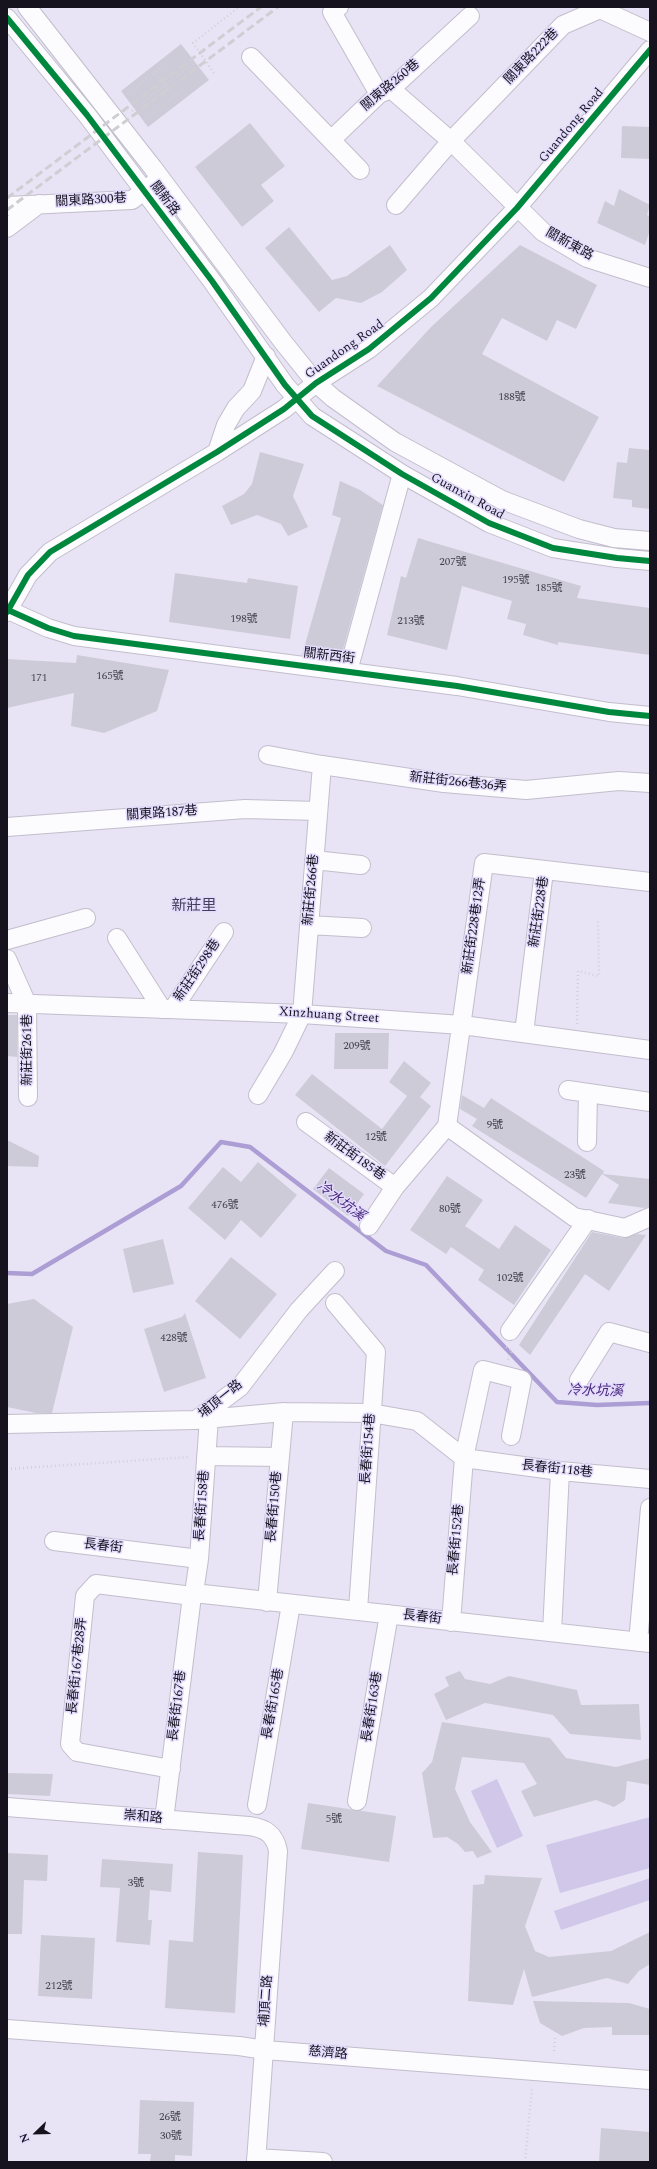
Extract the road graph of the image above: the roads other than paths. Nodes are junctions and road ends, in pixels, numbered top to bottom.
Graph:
1 (28, 7) edge
2 (339, 7) edge
3 (470, 16) dead end
4 (7, 18) edge
5 (650, 32) edge
6 (650, 50) edge
7 (251, 57) dead end
8 (385, 91) junction
9 (330, 140) junction
10 (451, 141) junction
11 (360, 170) dead end
12 (161, 178) junction
13 (144, 191) junction
14 (39, 204) junction
15 (396, 205) dead end
16 (7, 206) edge
17 (517, 208) junction
18 (7, 228) edge
19 (650, 278) edge
20 (266, 356) junction
21 (316, 383) junction
22 (297, 399) junction
23 (217, 452) junction
24 (402, 474) junction
25 (650, 541) edge
26 (650, 561) edge
27 (7, 611) edge
28 (348, 671) junction
29 (650, 716) edge
30 (268, 755) dead end
31 (322, 765) junction
32 (650, 783) edge
33 (318, 811) junction
34 (7, 827) edge
35 (314, 860) junction
36 (361, 865) dead end
37 (544, 871) junction
38 (650, 882) edge
39 (86, 918) dead end
40 (309, 925) junction
41 (362, 928) dead end
42 (224, 932) dead end
43 (117, 938) dead end
44 (7, 940) edge
45 (7, 959) edge
46 (7, 1003) edge
47 (27, 1004) junction
48 (168, 1009) junction
49 (302, 1014) junction
50 (462, 1025) junction
51 (524, 1033) junction
52 (650, 1050) edge
53 (568, 1090) dead end
54 (588, 1093) junction
55 (258, 1094) dead end
56 (28, 1097) dead end
57 (650, 1102) edge
58 (306, 1122) dead end
59 (447, 1126) junction
60 (587, 1142) dead end
61 (395, 1188) junction
62 (650, 1215) edge
63 (588, 1220) junction
64 (369, 1226) dead end
65 (335, 1271) dead end
66 (335, 1303) dead end
67 (510, 1331) dead end
68 (650, 1343) edge
69 (579, 1380) dead end
70 (284, 1412) junction
71 (371, 1412) junction
72 (202, 1419) junction
73 (7, 1424) edge
74 (511, 1436) dead end
75 (206, 1456) junction
76 (280, 1457) junction
77 (464, 1458) junction
78 (560, 1471) junction
79 (650, 1479) edge
80 (650, 1508) edge
81 (54, 1541) dead end
82 (199, 1559) junction
83 (193, 1594) junction
84 (267, 1602) junction
85 (292, 1604) junction
86 (358, 1610) junction
87 (389, 1614) junction
88 (451, 1622) junction
89 (552, 1632) junction
90 (644, 1642) edge
91 (171, 1768) junction
92 (357, 1801) dead end
93 (257, 1805) dead end
94 (7, 1807) edge
95 (164, 1820) junction
96 (274, 1840) joint
97 (7, 2029) edge
98 (265, 2050) junction
99 (650, 2080) edge
100 (256, 2160) edge
101 (323, 2162) edge

1 - 12 street, 關新路
2 - 8 street, 關新東路
3 - 8 street, 關東路260巷
4 - 13 street, 關新路
5 - 10 street, 關東路222巷
6 - 17 street, Guandong Road
7 - 9 street
8 - 9 street, 關東路260巷
8 - 10 street, 關新東路
9 - 11 street
10 - 15 street
10 - 17 street, 關新東路
12 - 13 street, 關東路300巷
12 - 21 street, 關新路
13 - 14 street, 關東路300巷
13 - 20 street, 關新路
14 - 16 street, 關東路300巷
14 - 18 street
17 - 19 street, 關新東路
17 - 21 street, Guandong Road
20 - 22 street, 關新路
20 - 23 street
21 - 22 street, Guandong Road
21 - 25 street, Guanxin Road
22 - 23 street, Guandong Road
22 - 24 street, Guanxin Road
23 - 27 street, Guandong Road
24 - 26 street, Guanxin Road
24 - 28 street
27 - 28 street, 關新西街
28 - 29 street, 關新西街
30 - 31 street, 新莊街266巷36弄
31 - 32 street, 新莊街266巷36弄
31 - 33 street, 新莊街266巷
33 - 34 street, 關東路187巷
33 - 35 street, 新莊街266巷
35 - 36 street
35 - 40 street, 新莊街266巷
37 - 38 street, 新莊街228巷
37 - 50 street, 新莊街228巷12弄
37 - 51 street, 新莊街228巷
39 - 44 street
40 - 41 street
40 - 49 street, 新莊街266巷
42 - 48 street, 新莊街298巷
43 - 48 street
45 - 47 street
46 - 47 street, Xinzhuang Street
47 - 48 street, Xinzhuang Street
47 - 56 street, 新莊街261巷
48 - 49 street, Xinzhuang Street
49 - 50 street, Xinzhuang Street
49 - 55 street
50 - 51 street, Xinzhuang Street
50 - 59 street
51 - 52 street, Xinzhuang Street
53 - 54 street
54 - 57 street
54 - 60 street
58 - 61 street, 新莊街185巷
59 - 61 street, 新莊街185巷
59 - 63 street
61 - 64 street
62 - 63 street
63 - 67 street
65 - 72 street, 埔頂一路
66 - 71 street, 長春街154巷
68 - 69 street
70 - 71 street
70 - 72 street
70 - 76 street, 長春街150巷
71 - 77 street
71 - 86 street, 長春街154巷
72 - 73 street, 埔頂一路
72 - 75 street, 長春街158巷
74 - 77 street, 長春街152巷
75 - 76 street
75 - 82 street, 長春街158巷
76 - 84 street, 長春街150巷
77 - 78 street, 長春街118巷
77 - 88 street, 長春街152巷
78 - 79 street, 長春街118巷
78 - 89 street
80 - 90 street
81 - 82 street, 長春街
82 - 83 street, 長春街158巷
83 - 84 street, 長春街
83 - 91 street, 長春街167巷
83 - 91 street, 長春街167巷28弄
84 - 85 street, 長春街
85 - 86 street, 長春街
85 - 93 street, 長春街165巷
86 - 87 street, 長春街
87 - 88 street, 長春街
87 - 92 street, 長春街163巷
88 - 89 street, 長春街
89 - 90 street, 長春街
91 - 95 street, 長春街167巷
94 - 95 street, 崇和路
95 - 96 street, 崇和路
96 - 98 street, 埔頂二路
97 - 98 street, 慈濟路
98 - 99 street, 慈濟路
98 - 100 street, 埔頂二路
100 - 101 street

